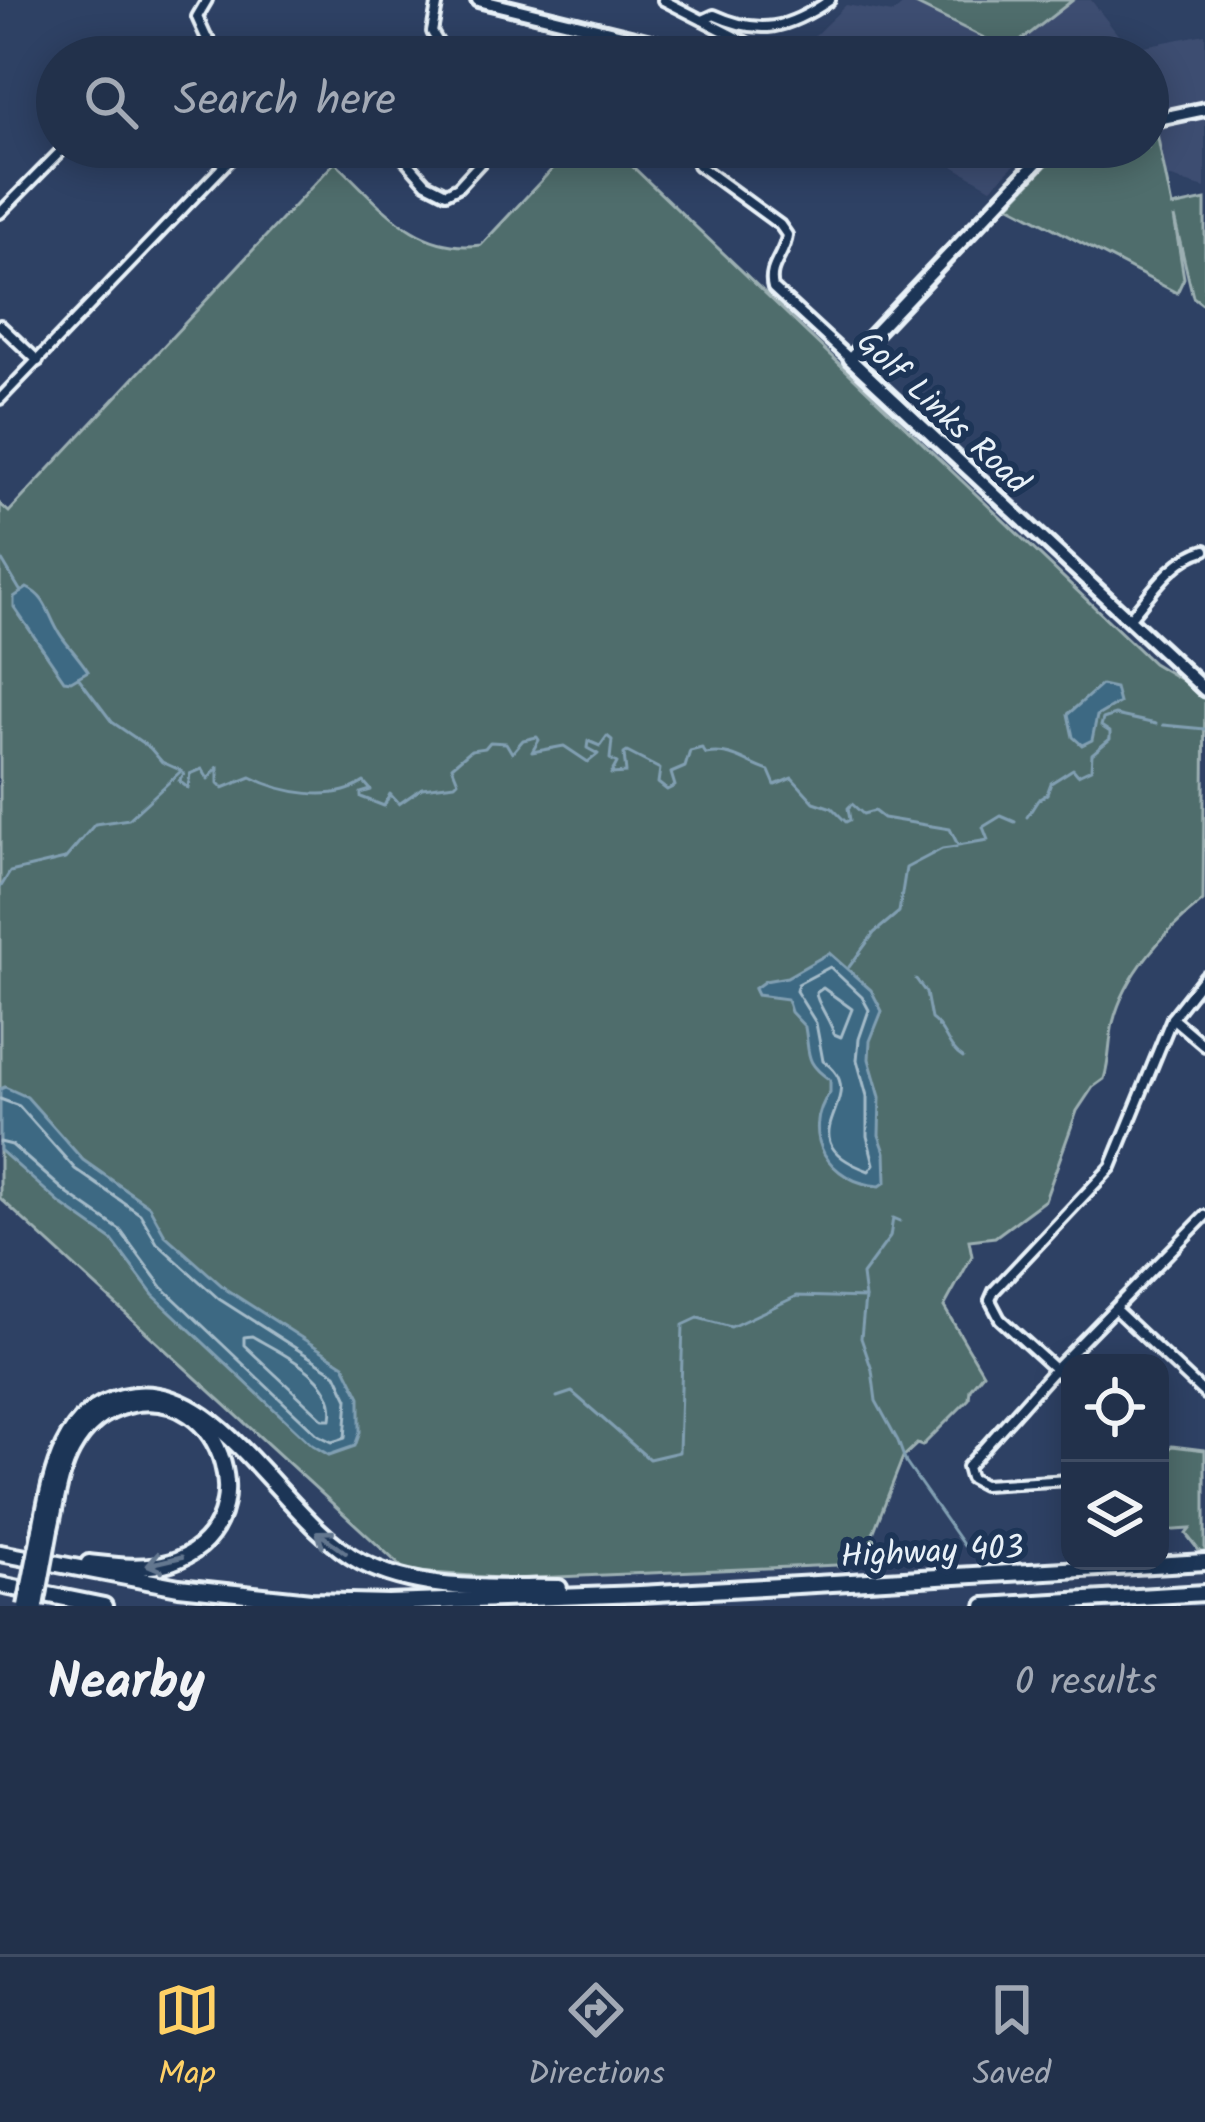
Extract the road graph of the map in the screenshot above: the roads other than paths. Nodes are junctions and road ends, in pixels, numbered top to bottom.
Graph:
1 (207, 0) edge
2 (438, 0) edge
3 (478, 0) edge
4 (663, 0) edge
5 (830, 0) edge
6 (678, 3) edge
7 (703, 20) junction
8 (207, 36) edge
9 (434, 36) edge
10 (626, 36) edge
11 (727, 36) edge
12 (1205, 109) edge
13 (1169, 117) edge
14 (44, 168) edge
15 (222, 168) edge
16 (413, 168) edge
17 (476, 168) edge
18 (702, 168) edge
19 (1030, 168) edge
20 (0, 213) edge
21 (0, 325) edge
22 (850, 359) junction
23 (38, 361) junction
24 (0, 399) edge
25 (1205, 550) edge
26 (1129, 619) junction
27 (1205, 690) edge
28 (1205, 976) edge
29 (1172, 1018) junction
30 (1205, 1046) edge
31 (1205, 1216) edge
32 (1116, 1310) junction
33 (1055, 1369) junction
34 (1061, 1375) edge
35 (1205, 1394) edge
36 (1061, 1481) edge
37 (45, 1529) junction
38 (0, 1552) edge
39 (1205, 1562) edge
40 (0, 1585) edge
41 (690, 1591) junction
42 (1205, 1594) edge
43 (26, 1606) edge
44 (36, 1606) edge
45 (104, 1606) edge
46 (985, 1606) edge

1 - 8 street
2 - 9 street
3 - 10 main road
4 - 6 street
5 - 7 street
6 - 7 street
7 - 11 street
12 - 13 main road
14 - 20 street
15 - 23 street
16 - 17 street
18 - 22 street, Golf Links Road
19 - 22 main road
21 - 23 street
22 - 26 main road, Golf Links Road
23 - 24 street
25 - 26 street
26 - 27 main road, Golf Links Road
28 - 29 street
29 - 30 street
29 - 33 street
31 - 32 street
32 - 33 street
32 - 35 street
33 - 34 street
33 - 36 street
37 -> 38 highway
41 -> 37 highway
37 - 43 highway, bridge
37 - 44 highway, bridge
38 - 41 highway
39 - 41 highway, Highway 403
40 - 45 highway
42 - 46 highway, Highway 403

